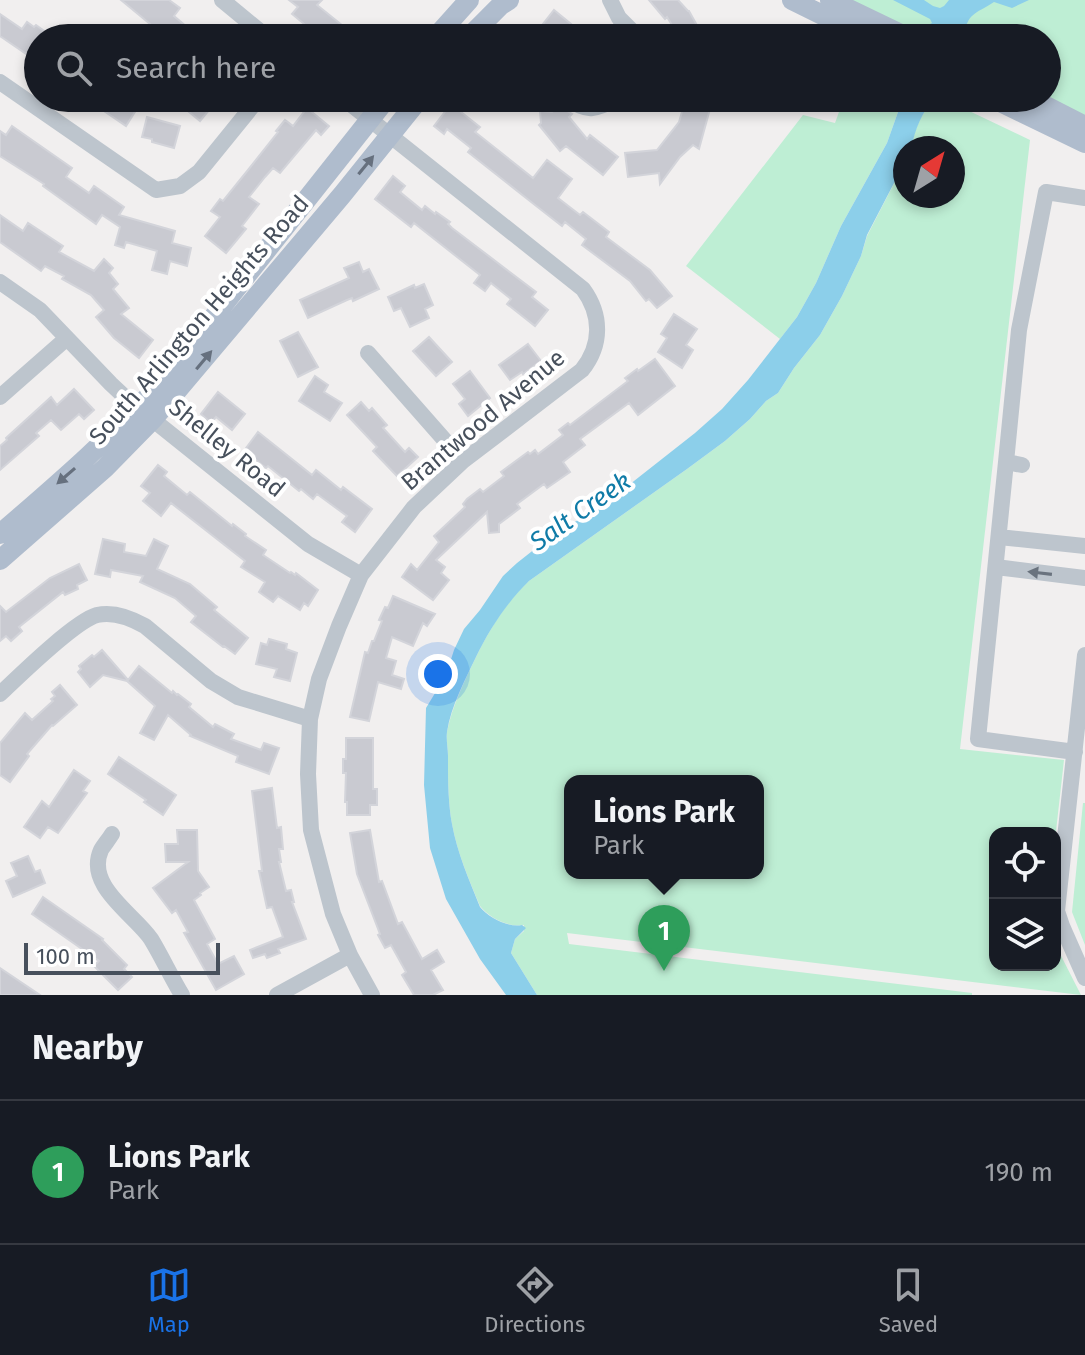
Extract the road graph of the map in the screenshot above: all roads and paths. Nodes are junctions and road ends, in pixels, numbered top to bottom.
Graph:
1 (222, 0) edge
2 (469, 0) edge
3 (509, 0) edge
4 (610, 0) edge
5 (792, 0) edge
6 (830, 0) edge
7 (251, 24) edge
8 (448, 24) edge
9 (482, 24) edge
10 (625, 24) edge
11 (841, 24) edge
12 (881, 24) edge
13 (0, 82) edge
14 (24, 99) edge
15 (43, 112) edge
16 (248, 112) edge
17 (361, 112) edge
18 (376, 112) edge
19 (409, 112) edge
20 (1021, 112) edge
21 (1058, 112) edge
22 (370, 119) junction
23 (1085, 126) edge
24 (390, 135) junction
25 (1085, 143) edge
26 (1085, 198) edge
27 (0, 282) edge
28 (67, 338) junction
29 (368, 353) dead end
30 (0, 397) edge
31 (146, 413) junction
32 (463, 461) junction
33 (0, 534) edge
34 (999, 537) junction
35 (1085, 546) edge
36 (0, 560) edge
37 (996, 567) junction
38 (361, 575) junction
39 (1085, 578) edge
40 (1085, 655) edge
41 (0, 694) edge
42 (310, 719) junction
43 (1075, 752) junction
44 (112, 834) dead end
45 (350, 955) junction
46 (1085, 978) edge
47 (182, 995) edge
48 (277, 995) edge
49 (372, 995) edge

1 - 7 street
2 - 8 main road
3 - 9 main road
4 - 10 street
5 - 11 main road
6 - 12 main road
13 - 14 street
15 - 16 street
17 - 22 street, Brantwood Avenue
18 - 22 main road, South Arlington Heights Road
19 - 24 main road, South Arlington Heights Road
20 - 25 main road
21 - 23 main road
22 - 24 street, Brantwood Avenue
22 - 31 main road, South Arlington Heights Road
31 -> 24 main road, South Arlington Heights Road
24 - 32 street, Brantwood Avenue
26 - 34 street
27 - 28 street, Shelley Road
28 - 30 street
28 - 31 street, Shelley Road
29 - 32 street
31 -> 33 main road, South Arlington Heights Road
31 - 36 main road, South Arlington Heights Road
31 - 38 street, Shelley Road
32 - 38 street, Brantwood Avenue
34 - 35 street
34 - 37 street
39 -> 37 street
37 - 43 street
38 - 42 street, Brantwood Avenue
40 - 43 street
41 - 42 street
42 - 45 street, Brantwood Avenue
43 - 46 street
44 - 47 street
45 - 48 street
45 - 49 street, Brantwood Avenue

